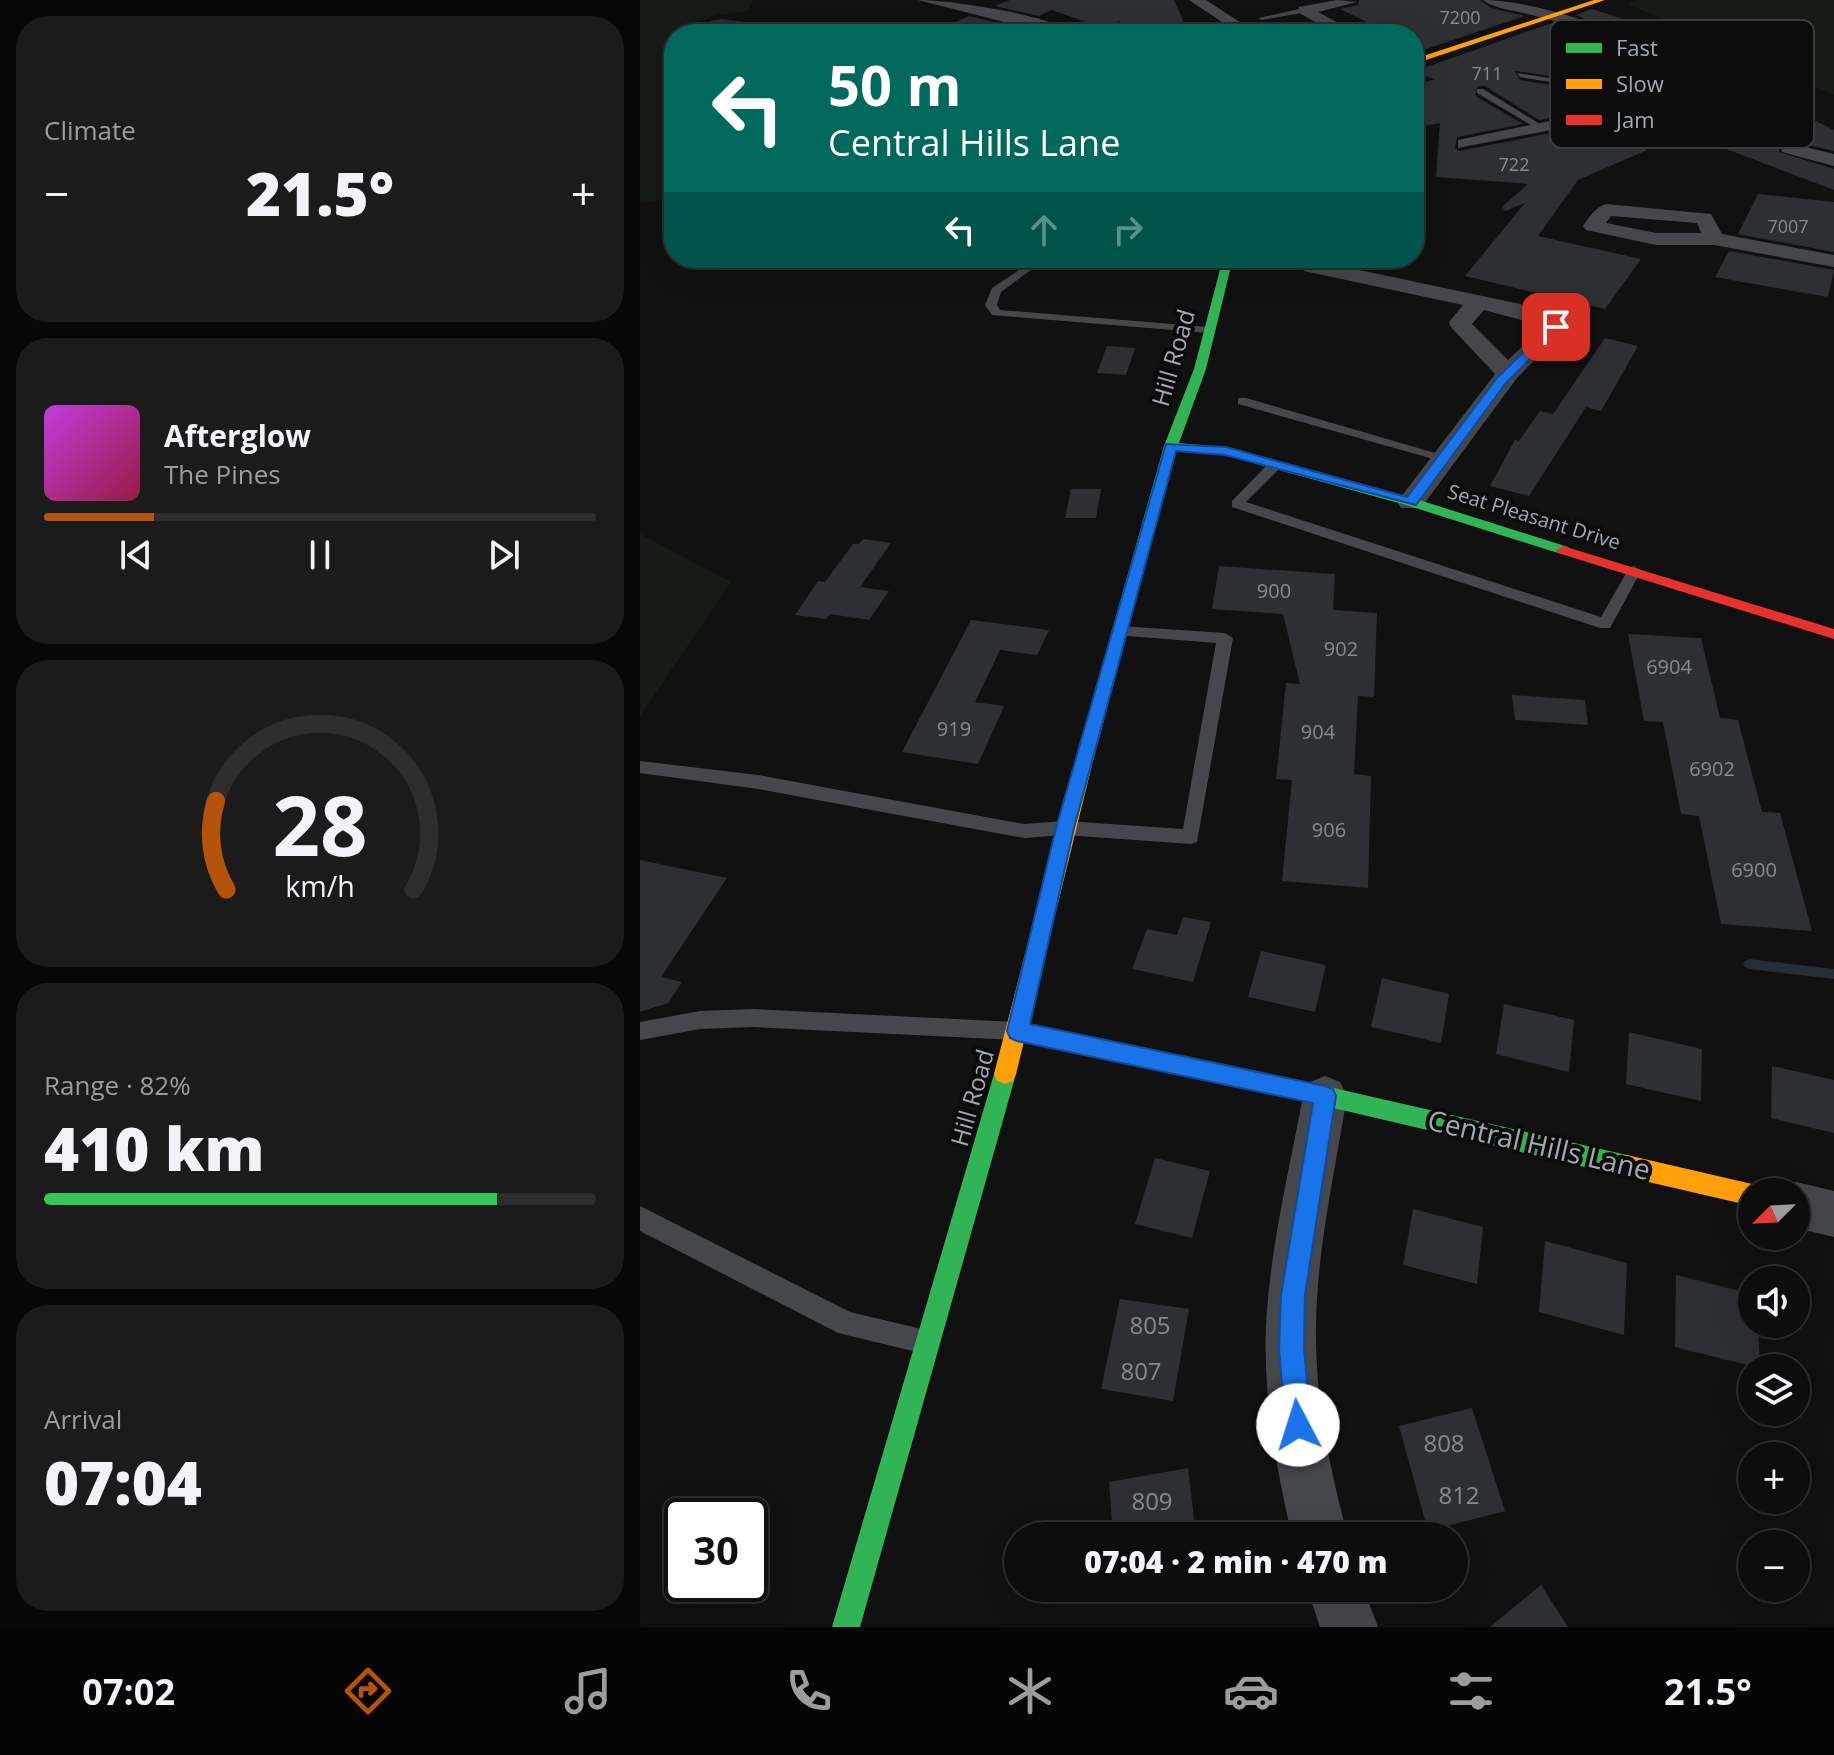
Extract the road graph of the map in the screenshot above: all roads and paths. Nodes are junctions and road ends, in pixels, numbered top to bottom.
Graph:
1 (925, 0) edge
2 (1196, 0) edge
3 (1490, 0) edge
4 (1601, 0) edge
5 (1350, 2) edge
6 (1304, 10) junction
7 (1549, 17) junction
8 (1262, 18) dead end
9 (1558, 20) edge
10 (1033, 24) edge
11 (1234, 24) edge
12 (1329, 24) edge
13 (1424, 59) edge
14 (1520, 75) dead end
15 (1550, 80) edge
16 (1480, 91) dead end
17 (1550, 128) edge
18 (1544, 129) junction
19 (1464, 144) dead end
20 (1788, 148) dead end
21 (1834, 160) edge
22 (1714, 239) junction
23 (1834, 261) edge
24 (1027, 268) edge
25 (1225, 268) edge
26 (1321, 268) edge
27 (1479, 302) junction
28 (1209, 330) junction
29 (1508, 373) junction
30 (1242, 401) dead end
31 (1171, 446) junction
32 (1442, 457) junction
33 (1276, 464) junction
34 (1411, 502) junction
35 (1634, 571) junction
36 (1832, 627) edge
37 (1120, 631) junction
38 (640, 767) edge
39 (1065, 828) junction
40 (640, 1031) edge
41 (1017, 1031) junction
42 (1325, 1096) junction
43 (1738, 1192) edge
44 (1810, 1208) edge
45 (1834, 1214) edge
46 (640, 1218) edge
47 (927, 1342) junction
48 (1317, 1522) edge
49 (1340, 1602) edge
50 (846, 1627) edge
51 (1349, 1627) edge

1 - 10 street
2 - 11 street
3 - 7 street
4 - 7 street
5 - 6 street
6 - 8 lane
6 - 12 street
7 - 9 street
7 - 13 street
14 - 15 lane
16 - 18 lane
17 - 18 street
18 - 19 street
20 - 21 street
22 - 22 street
22 - 23 street
24 - 28 lane
25 - 28 street, Hill Road
26 - 27 street
27 - 29 street
27 - 29 street
28 - 31 street, Hill Road
29 - 32 street
30 - 32 lane
31 - 33 street, Seat Pleasant Drive
31 - 37 street, Hill Road
32 - 34 street
33 - 34 street, Seat Pleasant Drive
33 - 35 lane
34 - 35 street, Seat Pleasant Drive
35 - 36 street, Seat Pleasant Drive
37 - 39 street, Hill Road
37 - 39 lane
38 - 39 lane
39 - 41 street, Hill Road
40 - 41 lane
41 - 42 street, Central Hills Lane
41 - 47 street, Hill Road
42 - 43 street, Central Hills Lane
42 - 48 street
44 - 45 street
46 - 47 lane
47 - 50 street, Hill Road
49 - 51 street

